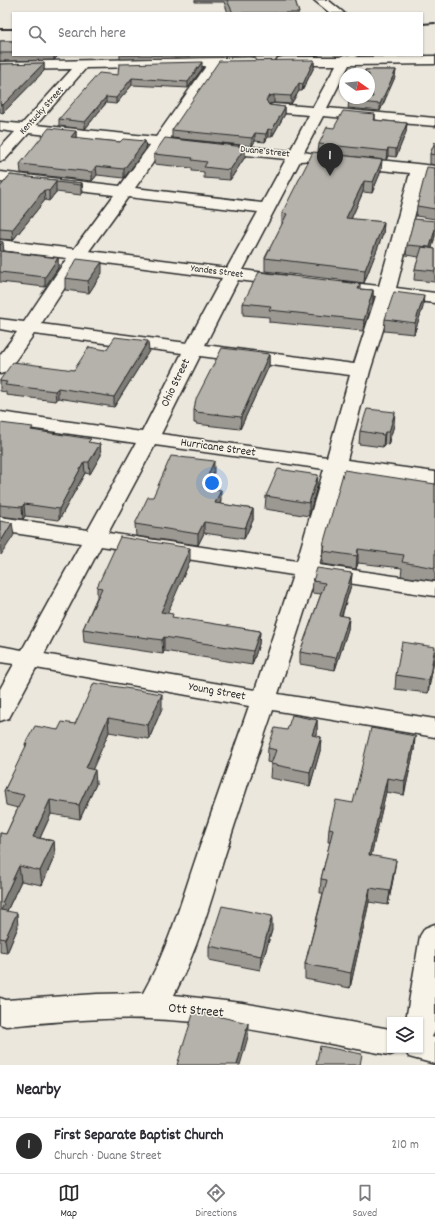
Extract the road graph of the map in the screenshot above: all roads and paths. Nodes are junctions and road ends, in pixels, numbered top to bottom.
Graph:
1 (320, 0) edge
2 (337, 12) edge
3 (348, 58) edge
4 (427, 59) edge
5 (215, 62) junction
6 (83, 64) junction
7 (0, 66) edge
8 (274, 108) edge
9 (318, 111) junction
10 (435, 122) edge
11 (0, 126) edge
12 (26, 128) junction
13 (160, 142) junction
14 (296, 156) junction
15 (0, 157) edge
16 (320, 158) edge
17 (335, 160) edge
18 (427, 170) edge
19 (0, 177) edge
20 (125, 192) junction
21 (268, 208) junction
22 (0, 245) edge
23 (78, 255) junction
24 (233, 274) junction
25 (307, 283) edge
26 (330, 286) edge
27 (385, 292) junction
28 (435, 298) edge
29 (0, 324) edge
30 (30, 327) junction
31 (194, 348) junction
32 (0, 368) edge
33 (361, 371) junction
34 (0, 418) edge
35 (149, 438) junction
36 (334, 465) junction
37 (435, 478) edge
38 (0, 524) edge
39 (95, 538) junction
40 (306, 570) junction
41 (435, 589) edge
42 (0, 654) edge
43 (28, 658) junction
44 (264, 700) junction
45 (0, 712) edge
46 (435, 728) edge
47 (435, 936) edge
48 (152, 1006) junction
49 (0, 1012) edge
50 (422, 1017) edge
51 (387, 1041) edge
52 (423, 1049) edge
53 (435, 1051) edge
54 (417, 1053) edge
55 (415, 1065) edge

1 - 2 street
3 - 4 street
3 - 5 street
3 - 9 street, Ohio Street
5 - 6 street
5 - 13 street
6 - 7 street
6 - 12 street, Kentucky Street
8 - 9 street
9 - 10 street
9 - 14 street, Ohio Street
11 - 12 street, Duane Street
12 - 13 street, Duane Street
12 - 15 street, Kentucky Street
13 - 14 street, Duane Street
13 - 20 street
14 - 16 street, Duane Street
14 - 21 street, Ohio Street
17 - 18 street
18 - 27 street
19 - 20 street
20 - 21 street
20 - 23 street
21 - 24 street, Ohio Street
22 - 23 street, Yandes Street
23 - 24 street, Yandes Street
23 - 30 street
24 - 25 street, Yandes Street
24 - 31 street, Ohio Street
26 - 27 street
27 - 28 street
27 - 33 street
29 - 30 street
30 - 31 street
30 - 32 street
31 - 33 street
31 - 35 street, Ohio Street
33 - 36 street
34 - 35 street, Hurricane Street
35 - 36 street, Hurricane Street
35 - 39 street, Ohio Street
36 - 37 street, Hurricane Street
36 - 40 street
38 - 39 street
39 - 40 street
39 - 43 street, Ohio Street
40 - 41 street
40 - 44 street
42 - 43 street, Young Street
43 - 44 street, Young Street
43 - 45 street, Ohio Street
44 - 46 street, Young Street
44 - 48 street
47 - 50 street
48 - 49 street, Ott Street
48 - 51 street, Ott Street
52 - 53 street
54 - 55 street

